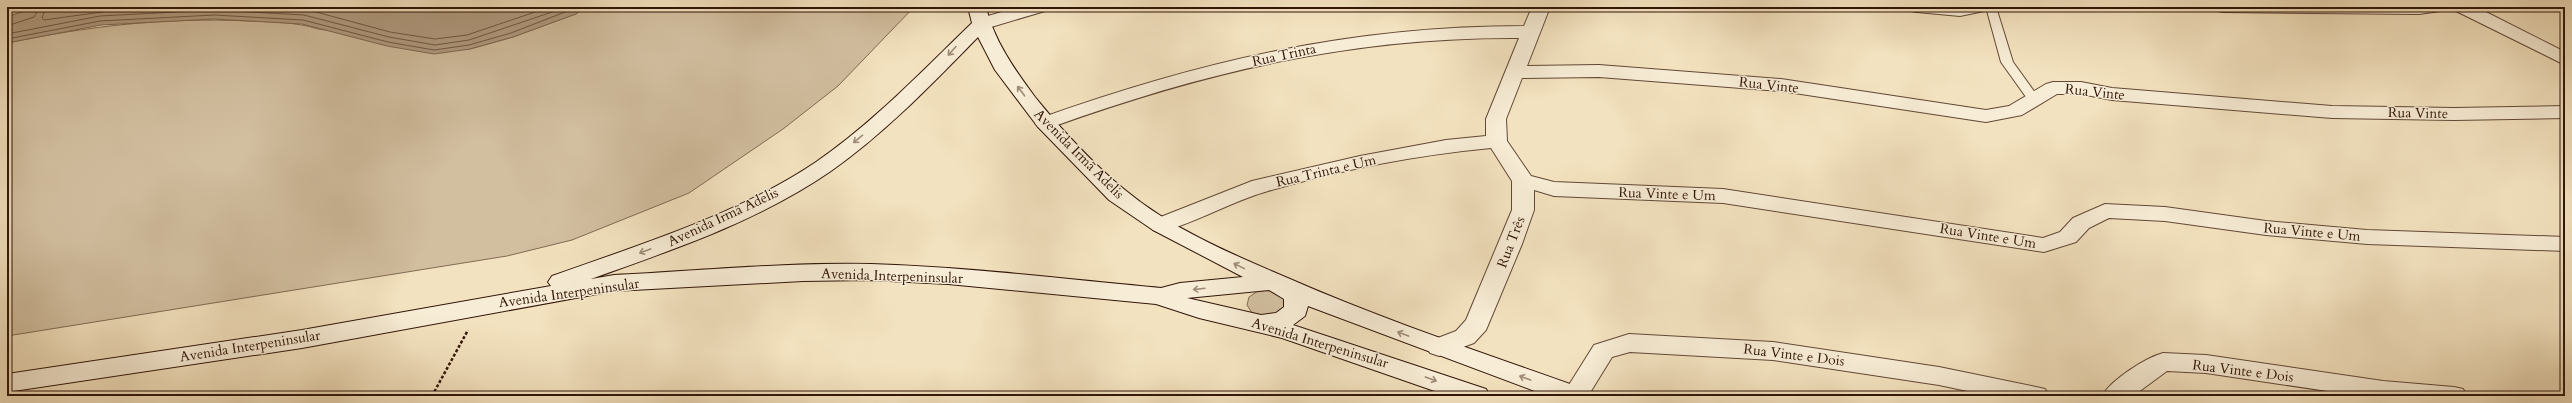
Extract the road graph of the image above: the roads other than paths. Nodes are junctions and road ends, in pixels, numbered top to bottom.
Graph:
1 (1039, 7) edge
2 (1541, 7) edge
3 (1917, 7) edge
4 (1978, 7) edge
5 (1991, 7) edge
6 (2223, 7) edge
7 (2434, 7) edge
8 (2462, 7) edge
9 (979, 15) edge
10 (1530, 32) junction
11 (2565, 59) edge
12 (1515, 72) junction
13 (2035, 101) junction
14 (2565, 112) edge
15 (1045, 123) junction
16 (1497, 141) junction
17 (1523, 181) junction
18 (1161, 225) junction
19 (2565, 244) edge
20 (1274, 284) junction
21 (1161, 296) junction
22 (510, 300) junction
23 (1256, 322) junction
24 (1440, 347) junction
25 (7, 383) edge
26 (1478, 396) edge
27 (1575, 396) edge
28 (2036, 396) edge
29 (2115, 396) edge
30 (2454, 396) edge

1 - 9 street
2 - 10 street
3 - 4 street
5 - 13 lane
6 - 7 street
8 - 11 street
15 -> 9 street, Avenida Irmã Adelis
9 -> 22 street, Avenida Irmã Adelis
10 - 12 street
10 - 15 street, Rua Trinta
12 - 13 street, Rua Vinte
12 - 16 street
13 - 14 street, Rua Vinte
15 - 18 street, Avenida Irmã Adelis
16 - 17 street
16 - 18 street, Rua Trinta e Um
17 - 19 street, Rua Vinte e Um
17 - 24 street, Rua Três
20 -> 18 street, Avenida Irmã Adelis
20 -> 21 street, Avenida Interpeninsular
20 - 23 street
20 - 23 street
24 -> 20 street, Avenida Interpeninsular
21 - 22 street, Avenida Interpeninsular
21 - 23 street, Avenida Interpeninsular
22 - 25 street, Avenida Interpeninsular
23 -> 26 street, Avenida Interpeninsular
27 -> 24 street, Avenida Interpeninsular
27 - 28 street, Rua Vinte e Dois
29 - 30 street, Rua Vinte e Dois

